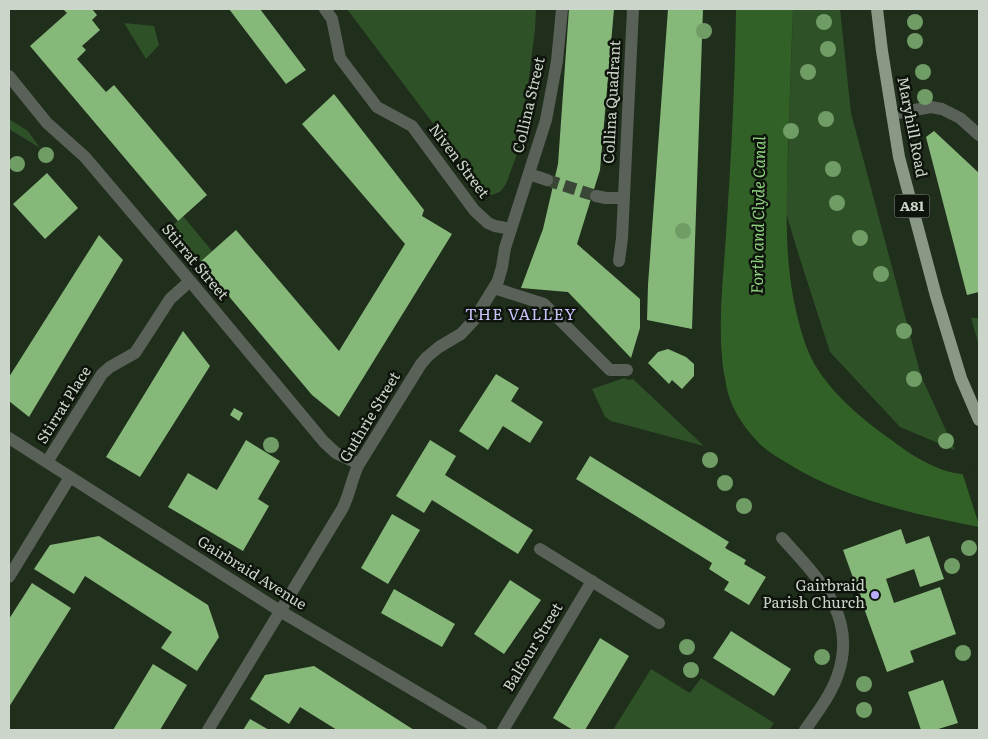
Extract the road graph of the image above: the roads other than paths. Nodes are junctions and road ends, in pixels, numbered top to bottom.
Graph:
1 (325, 9) edge
2 (562, 9) edge
3 (633, 9) edge
4 (877, 9) edge
5 (9, 76) edge
6 (892, 114) junction
7 (979, 135) edge
8 (529, 174) junction
9 (547, 180) tunnel mouth
10 (596, 196) tunnel mouth
11 (624, 198) junction
12 (518, 207) joint
13 (511, 229) junction
14 (619, 261) dead end
15 (190, 281) junction
16 (494, 288) junction
17 (627, 370) dead end
18 (979, 420) edge
19 (9, 438) edge
20 (47, 462) junction
21 (359, 464) junction
22 (70, 477) junction
23 (782, 538) dead end
24 (540, 549) dead end
25 (9, 577) edge
26 (592, 581) junction
27 (280, 611) junction
28 (659, 623) dead end
29 (208, 730) edge
30 (481, 730) edge
31 (503, 730) edge
32 (806, 730) edge

1 - 13 street, Niven Street
2 - 8 street, Collina Street
3 - 11 street, Collina Quadrant
4 - 6 main road, Maryhill Road / A81
5 - 15 street, Stirrat Street
6 - 7 street
6 - 18 main road, Maryhill Road / A81
8 - 9 street
8 - 12 street, Collina Street
10 - 11 street
11 - 14 street, Collina Quadrant
12 - 13 street, Guthrie Street
13 - 16 street, Guthrie Street
15 - 20 street, Stirrat Place
15 - 21 street, Stirrat Street
16 - 17 street
16 - 21 street, Guthrie Street
19 - 20 street, Gairbraid Avenue
20 - 22 street, Gairbraid Avenue
21 - 27 street, Guthrie Street
22 - 25 street
22 - 27 street, Gairbraid Avenue
23 - 32 street
24 - 26 street
26 - 28 street
26 - 31 street, Balfour Street
27 - 29 street, Guthrie Street
27 - 30 street, Gairbraid Avenue

